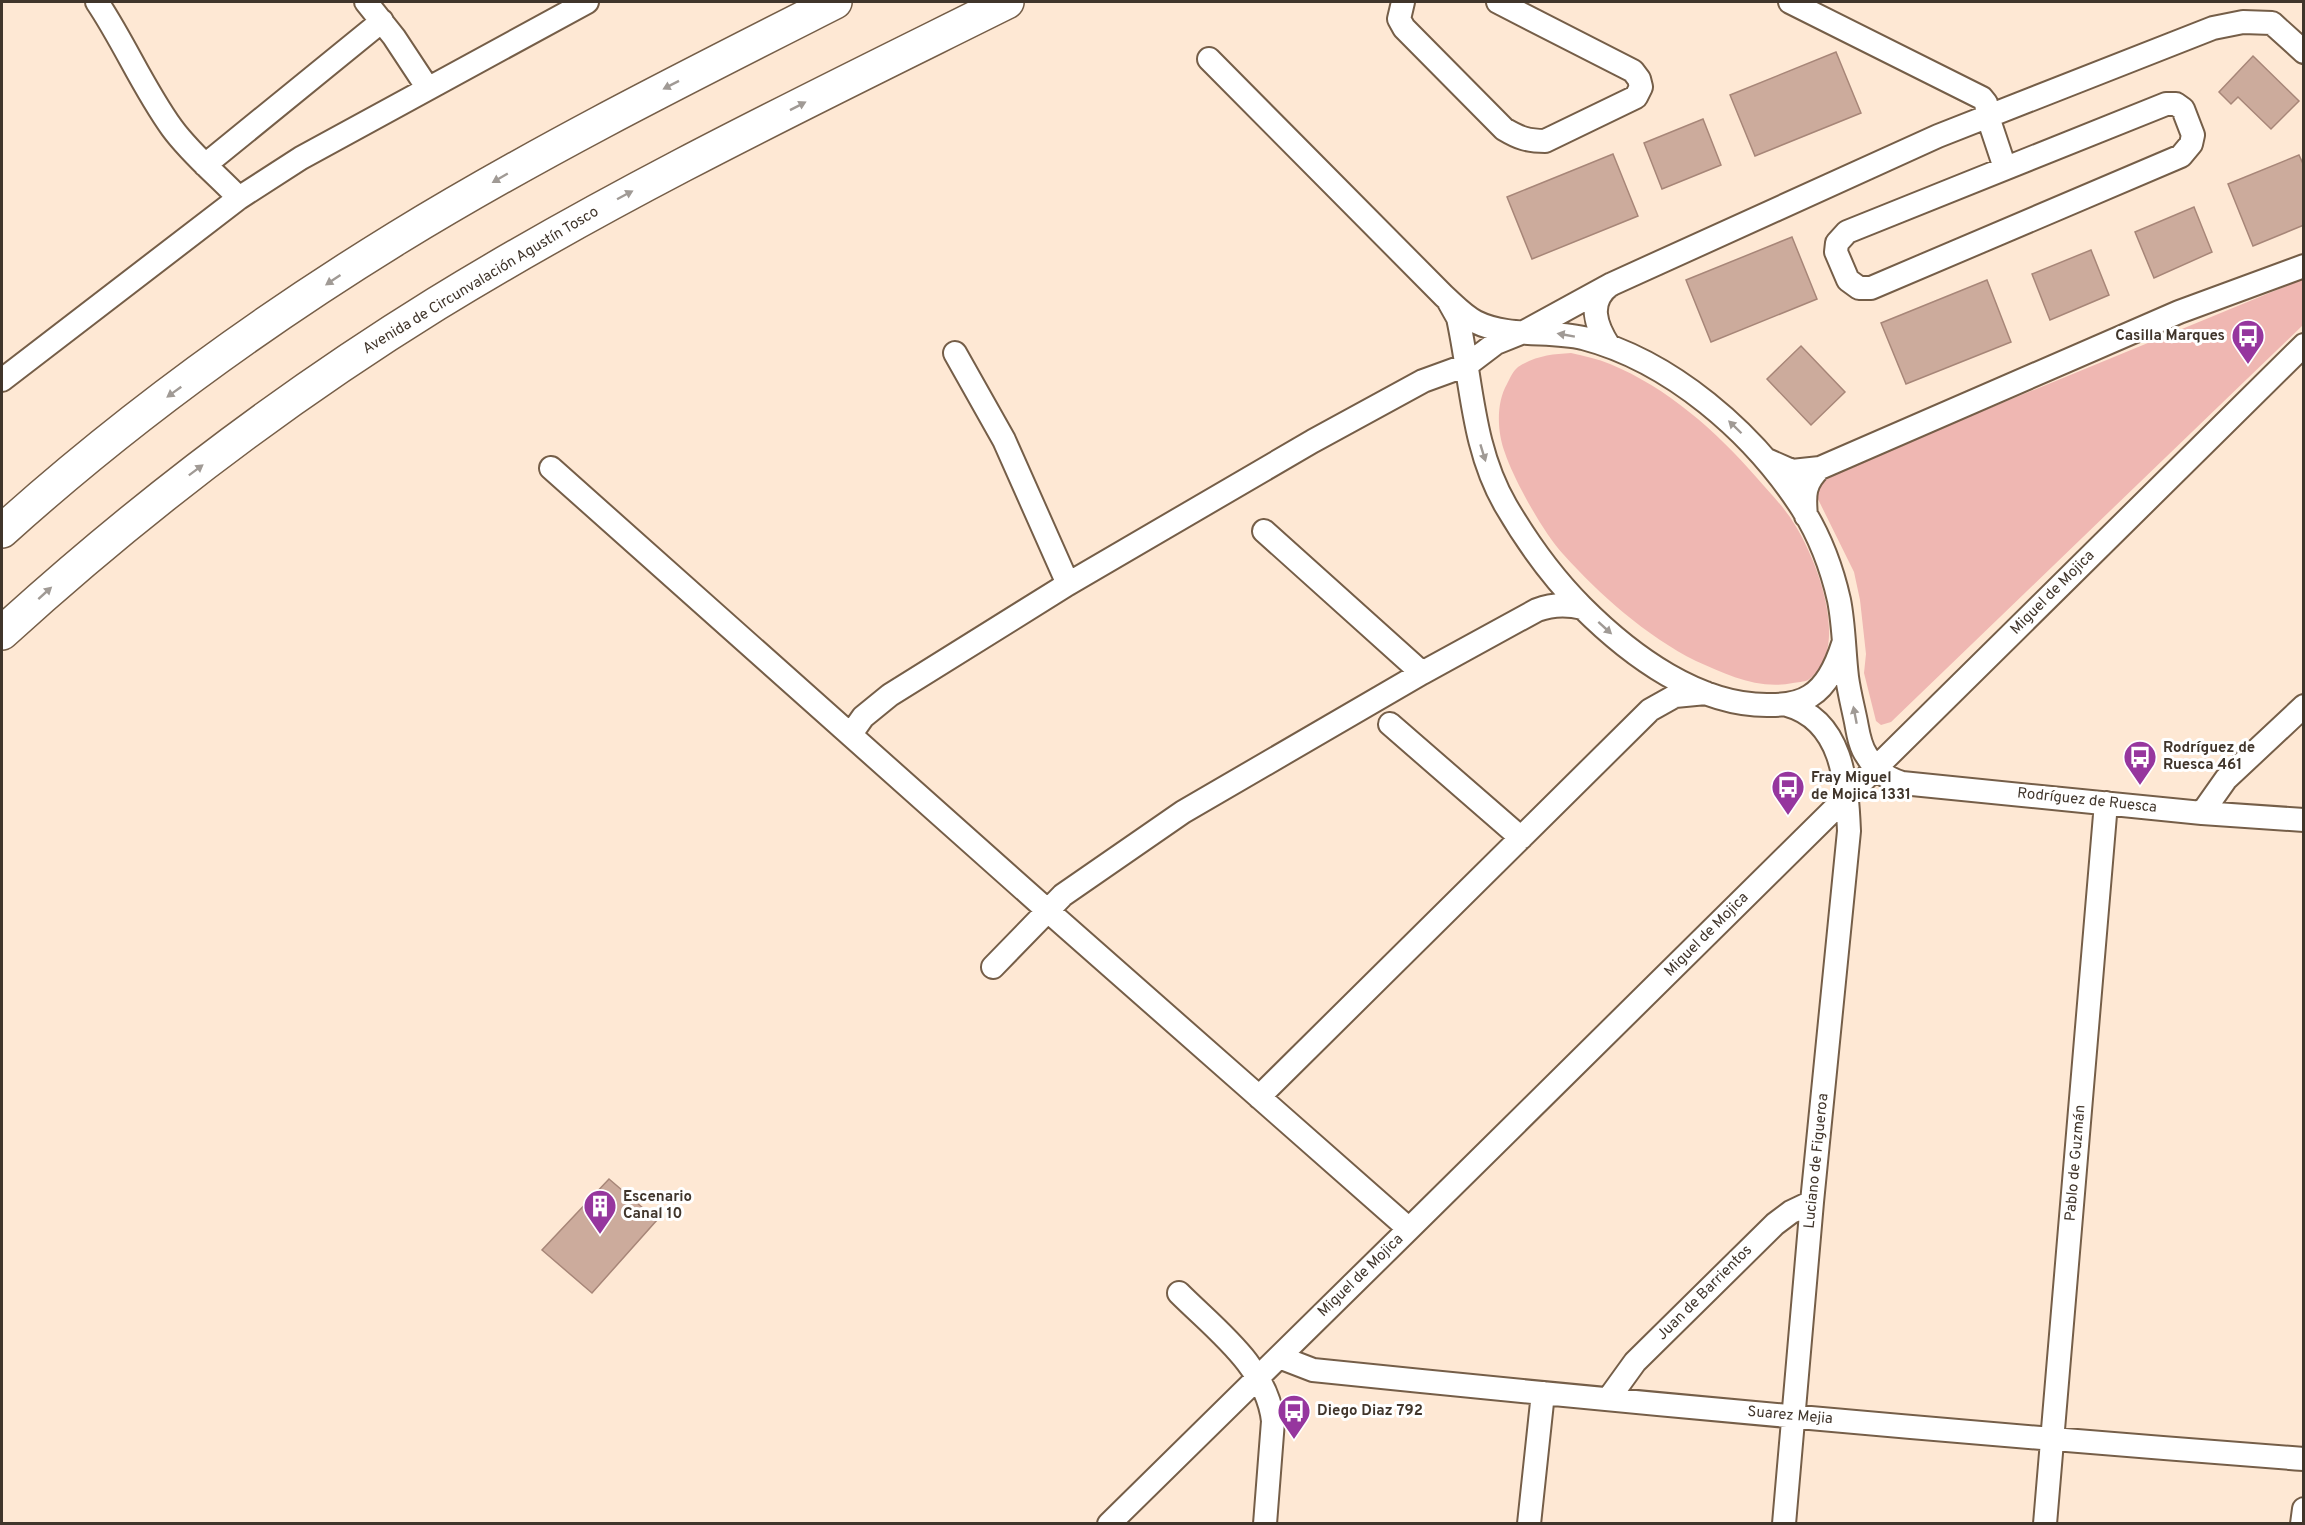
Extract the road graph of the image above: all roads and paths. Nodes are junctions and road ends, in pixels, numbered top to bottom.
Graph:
1 (97, 2) edge
2 (366, 2) edge
3 (587, 2) edge
4 (795, 2) edge
5 (835, 2) edge
6 (1007, 2) edge
7 (1403, 2) edge
8 (1498, 2) edge
9 (1790, 2) edge
10 (382, 21) junction
11 (2304, 52) edge
12 (1209, 59) dead end
13 (701, 70) junction
14 (427, 87) junction
15 (1988, 117) junction
16 (205, 165) junction
17 (2005, 168) junction
18 (238, 198) junction
19 (2304, 266) edge
20 (1612, 284) junction
21 (1444, 296) junction
22 (1526, 331) junction
23 (2304, 345) edge
24 (1609, 346) junction
25 (955, 353) dead end
26 (1467, 365) junction
27 (2, 380) edge
28 (1423, 381) junction
29 (1472, 408) junction
30 (1763, 458) junction
31 (551, 468) dead end
32 (1820, 468) junction
33 (1806, 516) junction
34 (2, 531) edge
35 (1264, 531) dead end
36 (1543, 562) junction
37 (1068, 584) junction
38 (1583, 608) junction
39 (1537, 610) junction
40 (2, 633) edge
41 (1844, 642) junction
42 (1640, 656) junction
43 (1422, 673) junction
44 (1708, 693) junction
45 (1787, 705) junction
46 (2304, 706) edge
47 (1650, 710) junction
48 (1390, 724) dead end
49 (851, 734) junction
50 (1876, 768) junction
51 (1846, 798) junction
52 (2106, 803) junction
53 (2202, 813) junction
54 (2304, 820) edge
55 (1521, 838) junction
56 (1047, 910) junction
57 (993, 967) dead end
58 (1259, 1097) junction
59 (1812, 1202) junction
60 (1410, 1229) junction
61 (1179, 1293) dead end
62 (1281, 1354) junction
63 (1258, 1377) junction
64 (1543, 1394) junction
65 (1609, 1398) junction
66 (1793, 1416) junction
67 (2053, 1440) junction
68 (2304, 1459) edge
69 (2304, 1509) edge
70 (1109, 1524) edge
71 (1264, 1524) edge
72 (1530, 1524) edge
73 (1784, 1524) edge
74 (2045, 1524) edge
75 (2302, 1524) edge

1 - 16 street
2 - 10 street
3 - 14 street
4 - 13 highway
5 - 13 highway
40 -> 6 highway, Avenida de Circunvalación Agustín Tosco
7 - 8 street
9 - 15 street
10 - 14 street
10 - 16 street
11 - 15 street
12 - 21 street
13 -> 34 highway
14 - 18 street
15 - 17 street
15 - 20 street
16 - 18 street
17 - 17 street
18 - 27 street
19 - 32 street
20 - 22 street
20 - 24 street
21 - 22 street
21 - 26 street
24 -> 22 street
22 - 26 street
23 - 50 street, Miguel de Mojica
30 -> 24 street
25 - 37 street
26 - 28 street
26 - 29 street
28 - 29 street
28 - 37 street
29 -> 36 street
30 - 32 street
30 - 33 street
31 - 49 street
32 - 33 street
33 - 41 street
35 - 43 street
36 - 38 street
36 - 39 street
37 - 49 street
38 - 39 street
38 -> 42 street
39 - 43 street
41 - 45 street
50 -> 41 street
42 - 44 street
42 - 47 street
43 - 56 street
44 - 45 street
44 - 47 street
45 - 51 street, Luciano de Figueroa
46 - 53 street
47 - 55 street
48 - 55 street
49 - 56 street
50 - 51 street, Miguel de Mojica
50 - 52 street, Rodríguez de Ruesca
51 - 59 street, Luciano de Figueroa
51 - 60 street, Miguel de Mojica
52 - 53 street, Rodríguez de Ruesca
52 - 67 street, Pablo de Guzmán
53 - 54 street, Rodríguez de Ruesca
55 - 58 street
56 - 57 street
56 - 58 street
58 - 60 street
59 - 65 street, Juan de Barrientos
59 - 66 street, Luciano de Figueroa
60 - 62 street, Miguel de Mojica
61 - 63 street
62 - 63 street, Miguel de Mojica
62 - 64 street, Suarez Mejia
63 - 70 street, Miguel de Mojica
63 - 71 street
64 - 65 street, Suarez Mejia
64 - 72 street
65 - 66 street, Suarez Mejia
66 - 67 street, Suarez Mejia
66 - 73 street, Luciano de Figueroa
67 - 68 street, Suarez Mejia
67 - 74 street, Pablo de Guzmán
69 - 75 street

